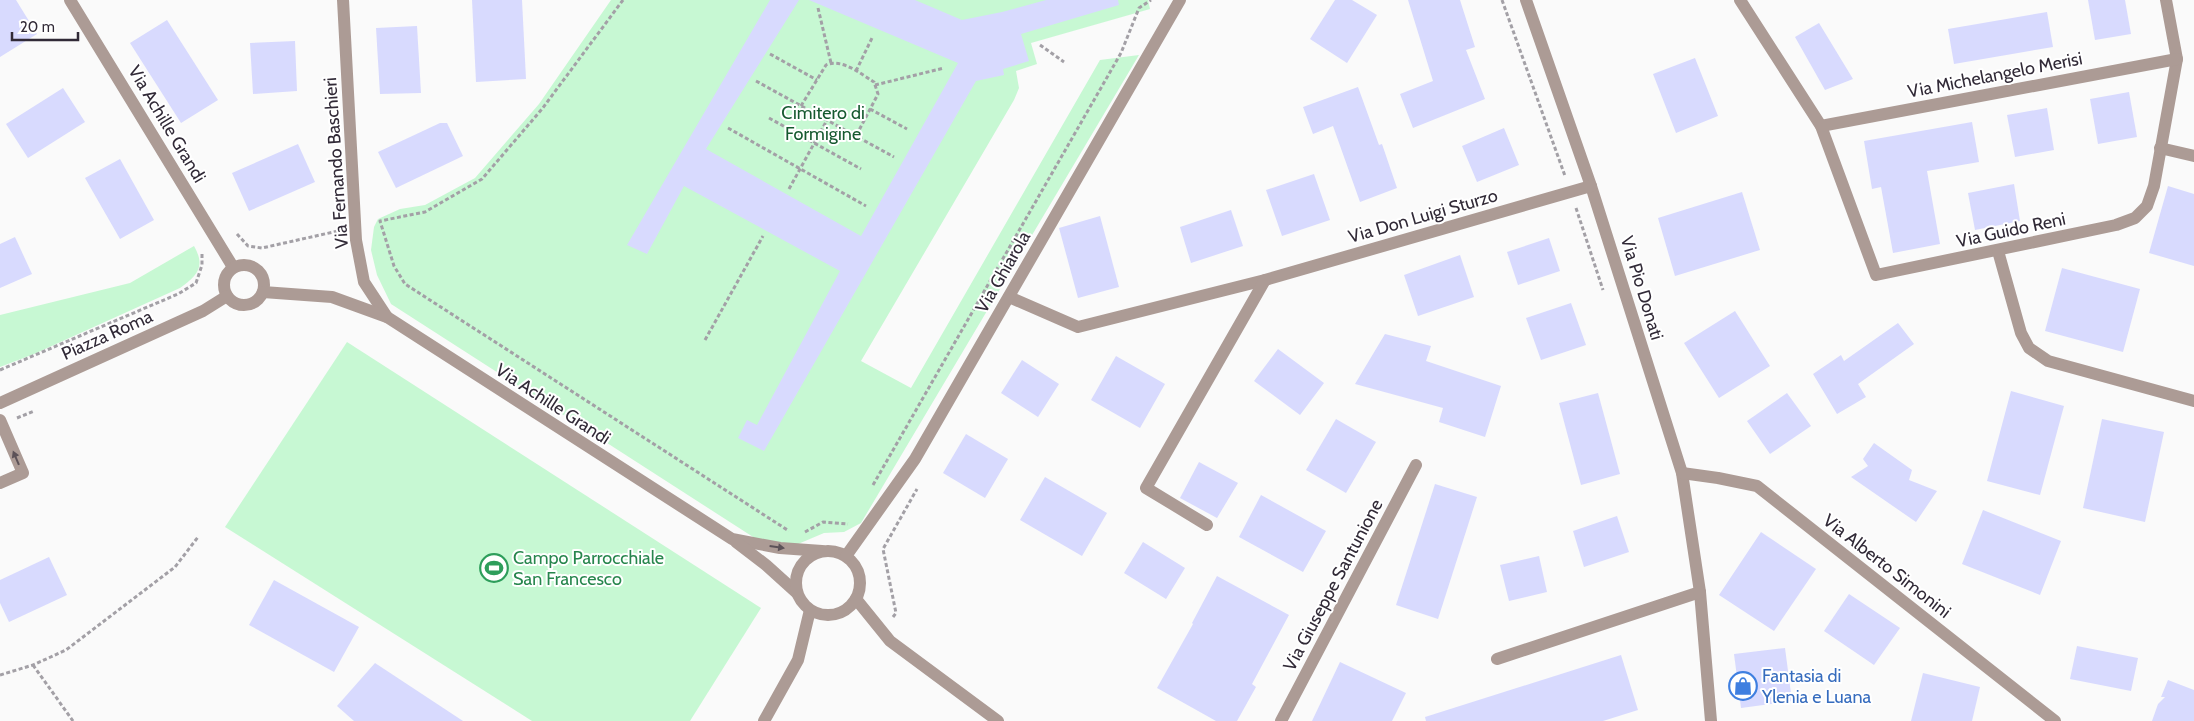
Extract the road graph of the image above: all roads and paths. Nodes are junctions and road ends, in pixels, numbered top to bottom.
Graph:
1 (70, 0) edge
2 (342, 0) edge
3 (624, 0) edge
4 (1151, 0) edge
5 (1180, 0) edge
6 (1502, 0) edge
7 (1526, 0) edge
8 (1740, 0) edge
9 (2166, 0) edge
10 (818, 8) dead end
11 (873, 36) dead end
12 (1040, 45) dead end
13 (770, 54) dead end
14 (2177, 59) junction
15 (831, 62) junction
16 (1064, 62) dead end
17 (944, 68) dead end
18 (856, 71) junction
19 (817, 80) junction
20 (756, 81) dead end
21 (875, 85) junction
22 (801, 106) junction
23 (870, 109) junction
24 (769, 118) dead end
25 (827, 120) junction
26 (1821, 126) junction
27 (728, 128) dead end
28 (906, 129) dead end
29 (856, 136) junction
30 (814, 143) junction
31 (2160, 148) junction
32 (2194, 156) edge
33 (894, 157) dead end
34 (800, 169) junction
35 (861, 169) dead end
36 (1591, 186) junction
37 (789, 189) dead end
38 (1571, 192) junction
39 (866, 206) dead end
40 (341, 230) dead end
41 (237, 234) dead end
42 (763, 236) dead end
43 (1998, 251) junction
44 (202, 253) dead end
45 (233, 268) junction
46 (1265, 280) junction
47 (263, 292) junction
48 (1605, 295) dead end
49 (227, 296) junction
50 (1009, 297) junction
51 (387, 318) junction
52 (705, 340) dead end
53 (0, 370) edge
54 (2194, 401) edge
55 (0, 403) edge
56 (0, 420) edge
57 (1416, 465) dead end
58 (1682, 473) junction
59 (0, 483) edge
60 (871, 489) dead end
61 (853, 518) dead end
62 (1207, 525) dead end
63 (895, 528) dead end
64 (790, 531) dead end
65 (803, 533) dead end
66 (198, 537) dead end
67 (732, 539) junction
68 (822, 551) junction
69 (846, 556) junction
70 (1700, 592) junction
71 (797, 593) junction
72 (856, 599) junction
73 (810, 610) junction
74 (896, 613) dead end
75 (1497, 659) dead end
76 (33, 665) junction
77 (0, 675) edge
78 (73, 721) edge
79 (764, 721) edge
80 (998, 721) edge
81 (1281, 721) edge
82 (1711, 721) edge
83 (2055, 721) edge

1 - 45 street, Via Achille Grandi
2 - 51 street, Via Fernando Baschieri
3 - 64 path
4 - 60 path
5 - 50 street, Via Ghiarola
6 - 38 path
7 - 36 street, Via Pio Donati
8 - 26 street
9 - 14 street
10 - 15 path
11 - 18 path
12 - 16 path
13 - 19 path
14 - 26 street, Via Michelangelo Merisi
14 - 31 street
15 - 18 path
15 - 19 path
17 - 21 path
18 - 21 path
19 - 22 path
20 - 22 path
21 - 23 path
22 - 25 path
23 - 28 path
23 - 29 path
24 - 30 path
25 - 29 path
25 - 30 path
26 - 43 street, Via Guido Reni
27 - 34 path
29 - 33 path
30 - 34 path
30 - 35 path
31 - 32 street
31 - 43 street, Via Guido Reni
34 - 37 path
34 - 39 path
36 - 38 street, Via Don Luigi Sturzo
36 - 58 street, Via Pio Donati
38 - 46 street, Via Don Luigi Sturzo
38 - 48 path
40 - 41 path
42 - 52 path
43 - 54 street
44 - 53 path
45 - 47 street
45 - 49 street
46 - 50 street, Via Don Luigi Sturzo
46 - 62 street
47 - 49 street
47 - 51 street, Via Achille Grandi
49 - 55 street, Piazza Roma
50 - 69 street, Via Ghiarola
51 - 67 street, Via Achille Grandi
59 -> 56 street
57 - 81 street, Via Giuseppe Santunione
58 - 70 street, Via Pio Donati
58 - 83 street, Via Alberto Simonini
61 - 65 path
63 - 74 path
66 - 76 path
67 -> 68 street, Via Achille Grandi
67 - 71 street
68 - 69 street
68 - 71 street
69 - 72 street
70 - 75 street
70 - 82 street, Via Pio Donati
71 - 73 street
72 - 73 street
72 - 80 street
73 - 79 street
76 - 77 path
76 - 78 path

